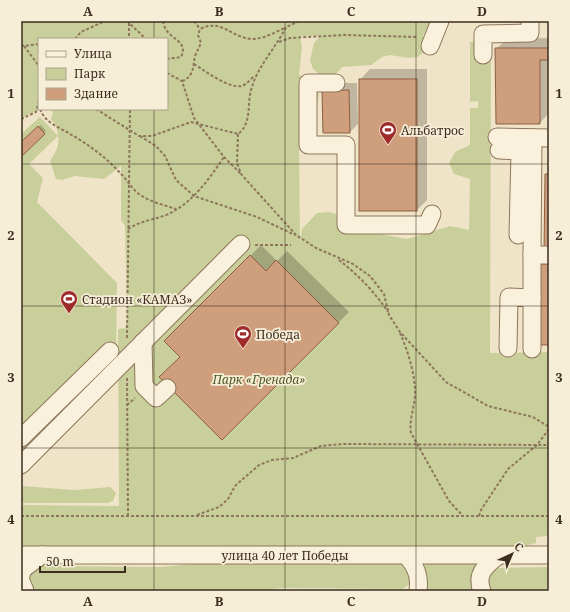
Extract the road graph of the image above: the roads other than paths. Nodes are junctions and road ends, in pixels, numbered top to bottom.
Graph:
1 (440, 21) edge
2 (530, 21) edge
3 (424, 41) road end
4 (483, 55) dead end
5 (336, 83) dead end
6 (541, 138) edge
7 (520, 151) junction
8 (432, 214) dead end
9 (518, 235) dead end
10 (242, 244) dead end
11 (541, 255) edge
12 (532, 298) junction
13 (143, 342) junction
14 (508, 348) dead end
15 (532, 349) dead end
16 (110, 351) dead end
17 (167, 388) dead end
18 (21, 438) edge
19 (21, 466) edge
20 (21, 555) edge
21 (42, 555) junction
22 (549, 555) edge
23 (407, 556) junction
24 (498, 556) junction
25 (21, 575) edge
26 (21, 581) edge
27 (25, 591) edge
28 (418, 591) edge
29 (482, 591) edge

1 - 3 street
2 - 4 street
5 - 8 street
6 - 7 street
6 - 7 street
6 - 11 street
7 - 9 street
10 - 13 street
11 - 12 street
12 - 14 street
12 - 15 street
13 - 17 street
13 - 19 street
16 - 18 street
20 - 21 street, улица 40 лет Победы
21 - 23 street, улица 40 лет Победы
21 - 25 street
22 - 24 street, улица 40 лет Победы
23 - 24 street, улица 40 лет Победы
23 - 28 street
24 - 29 street
26 - 27 street

